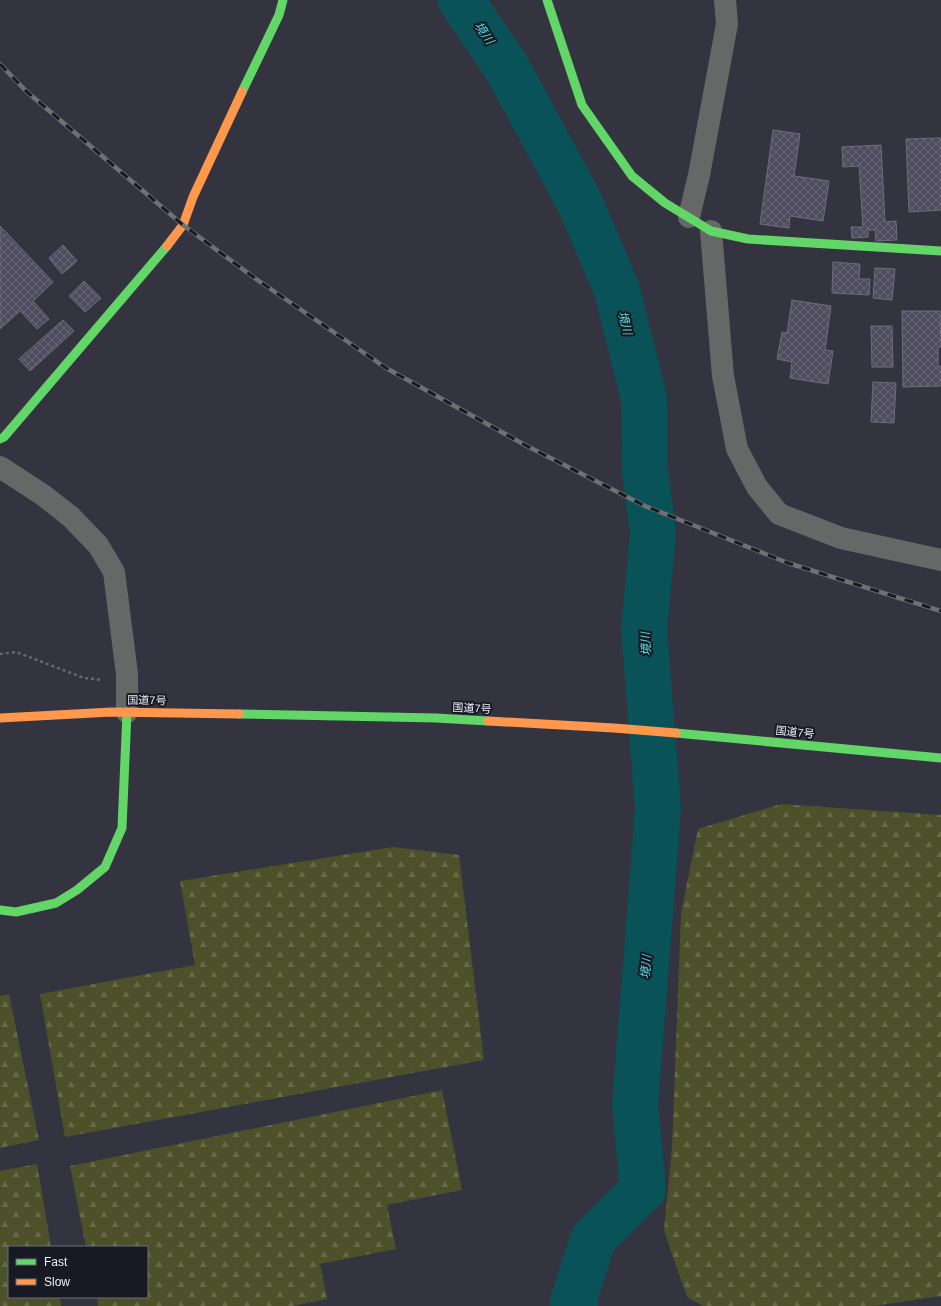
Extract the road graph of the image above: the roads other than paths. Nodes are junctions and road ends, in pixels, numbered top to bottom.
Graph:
1 (283, 0) edge
2 (547, 0) edge
3 (725, 0) edge
4 (689, 217) junction
5 (711, 230) junction
6 (941, 251) edge
7 (0, 439) edge
8 (0, 467) edge
9 (941, 560) edge
10 (127, 712) junction
11 (0, 718) edge
12 (941, 758) edge
13 (0, 910) edge

1 - 7 main road
2 - 4 main road
3 - 4 street
4 - 5 main road
5 - 6 main road
5 - 9 street
8 - 10 street
10 - 11 main road, 国道7号
10 - 12 main road, 国道7号
10 - 13 main road

